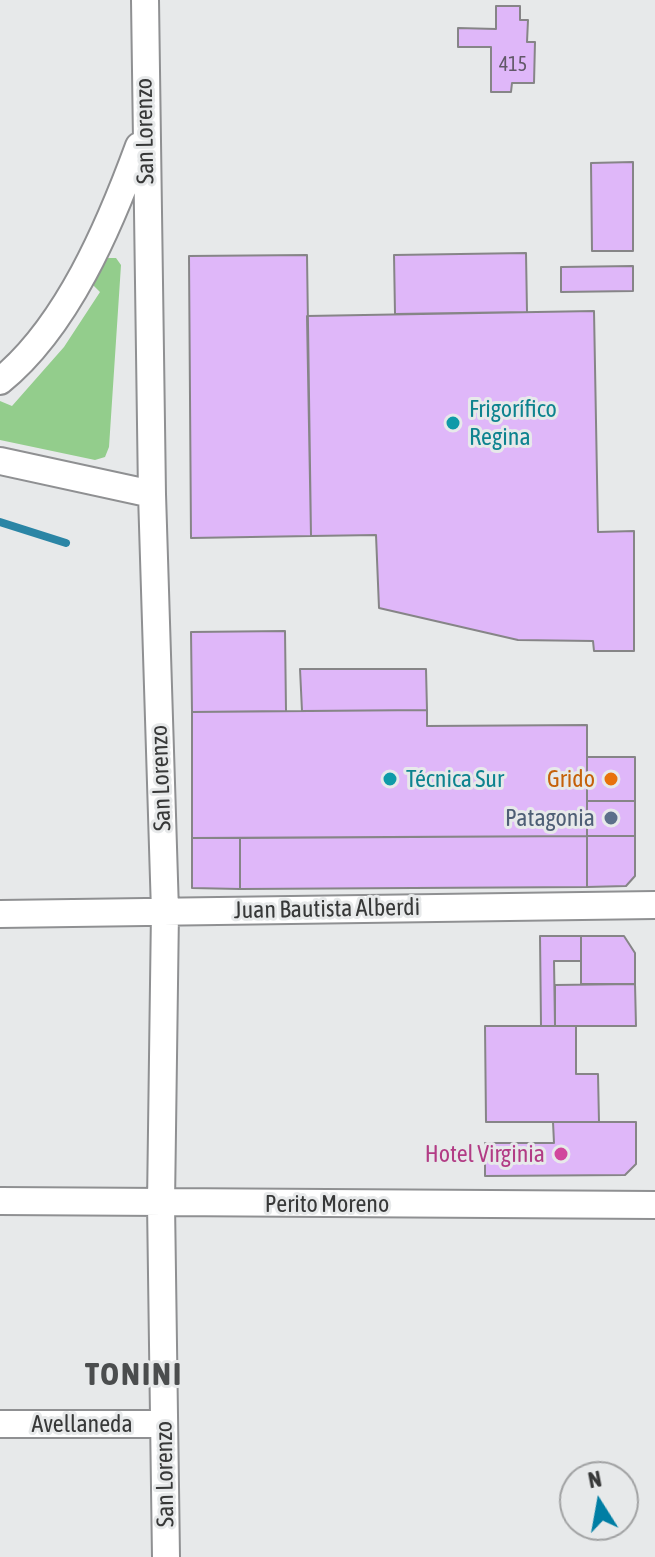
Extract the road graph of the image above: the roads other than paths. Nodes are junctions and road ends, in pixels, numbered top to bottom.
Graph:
1 (135, 0) edge
2 (145, 0) edge
3 (145, 29) junction
4 (145, 129) junction
5 (0, 381) edge
6 (0, 461) edge
7 (152, 494) junction
8 (655, 905) edge
9 (165, 911) junction
10 (0, 914) edge
11 (0, 1201) edge
12 (161, 1203) junction
13 (655, 1205) edge
14 (0, 1424) edge
15 (164, 1424) junction
16 (166, 1557) edge

1 - 3 street
2 - 3 street, San Lorenzo
3 - 4 street, San Lorenzo
4 - 5 street
4 - 7 street, San Lorenzo
6 - 7 street
7 - 9 street, San Lorenzo
8 - 9 street, Juan Bautista Alberdi
9 - 10 street, Juan Bautista Alberdi
9 - 12 street, San Lorenzo
11 - 12 street, Perito Moreno
12 - 13 street, Perito Moreno
12 - 15 street, San Lorenzo
14 - 15 street, Avellaneda
15 - 16 street, San Lorenzo

